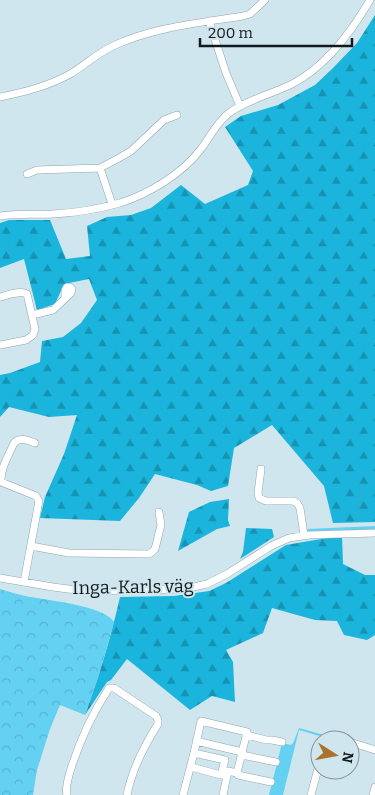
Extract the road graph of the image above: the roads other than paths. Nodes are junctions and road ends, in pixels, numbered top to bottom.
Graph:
1 (265, 0) edge
2 (370, 0) edge
3 (209, 21) junction
4 (0, 97) edge
5 (240, 106) junction
6 (177, 115) dead end
7 (100, 168) junction
8 (27, 174) dead end
9 (112, 204) junction
10 (0, 216) edge
11 (0, 297) edge
12 (65, 298) dead end
13 (32, 315) junction
14 (0, 345) edge
15 (35, 443) dead end
16 (261, 469) dead end
17 (160, 512) dead end
18 (375, 533) edge
19 (304, 535) junction
20 (31, 546) junction
21 (0, 578) edge
22 (24, 582) junction
23 (247, 735) junction
24 (196, 742) junction
25 (282, 742) dead end
26 (360, 745) edge
27 (375, 750) edge
28 (194, 752) junction
29 (242, 754) junction
30 (276, 762) dead end
31 (190, 767) junction
32 (225, 770) junction
33 (238, 773) junction
34 (315, 780) edge
35 (271, 782) dead end
36 (375, 787) edge
37 (183, 794) edge
38 (225, 794) edge
39 (67, 795) edge
40 (127, 795) edge
41 (192, 795) edge
42 (311, 795) edge
43 (373, 795) edge

1 - 3 street
2 - 5 street
3 - 4 street
3 - 5 street
5 - 9 street
6 - 7 street
7 - 8 street
7 - 9 street
9 - 10 street
11 - 13 street
12 - 13 street
13 - 14 street
15 - 20 street
16 - 19 street
17 - 20 street
18 - 19 street, Inga-Karls väg
19 - 22 street, Inga-Karls väg
20 - 22 street
21 - 22 street, Inga-Karls väg
23 - 24 street
23 - 25 street
23 - 29 street
24 - 28 street
24 - 29 street
26 - 27 street
28 - 31 street
28 - 32 street
29 - 30 street
29 - 33 street
31 - 32 street
31 - 37 street
32 - 33 street
32 - 38 street
33 - 35 street
34 - 42 street
36 - 43 street
37 - 41 street
39 - 40 street

